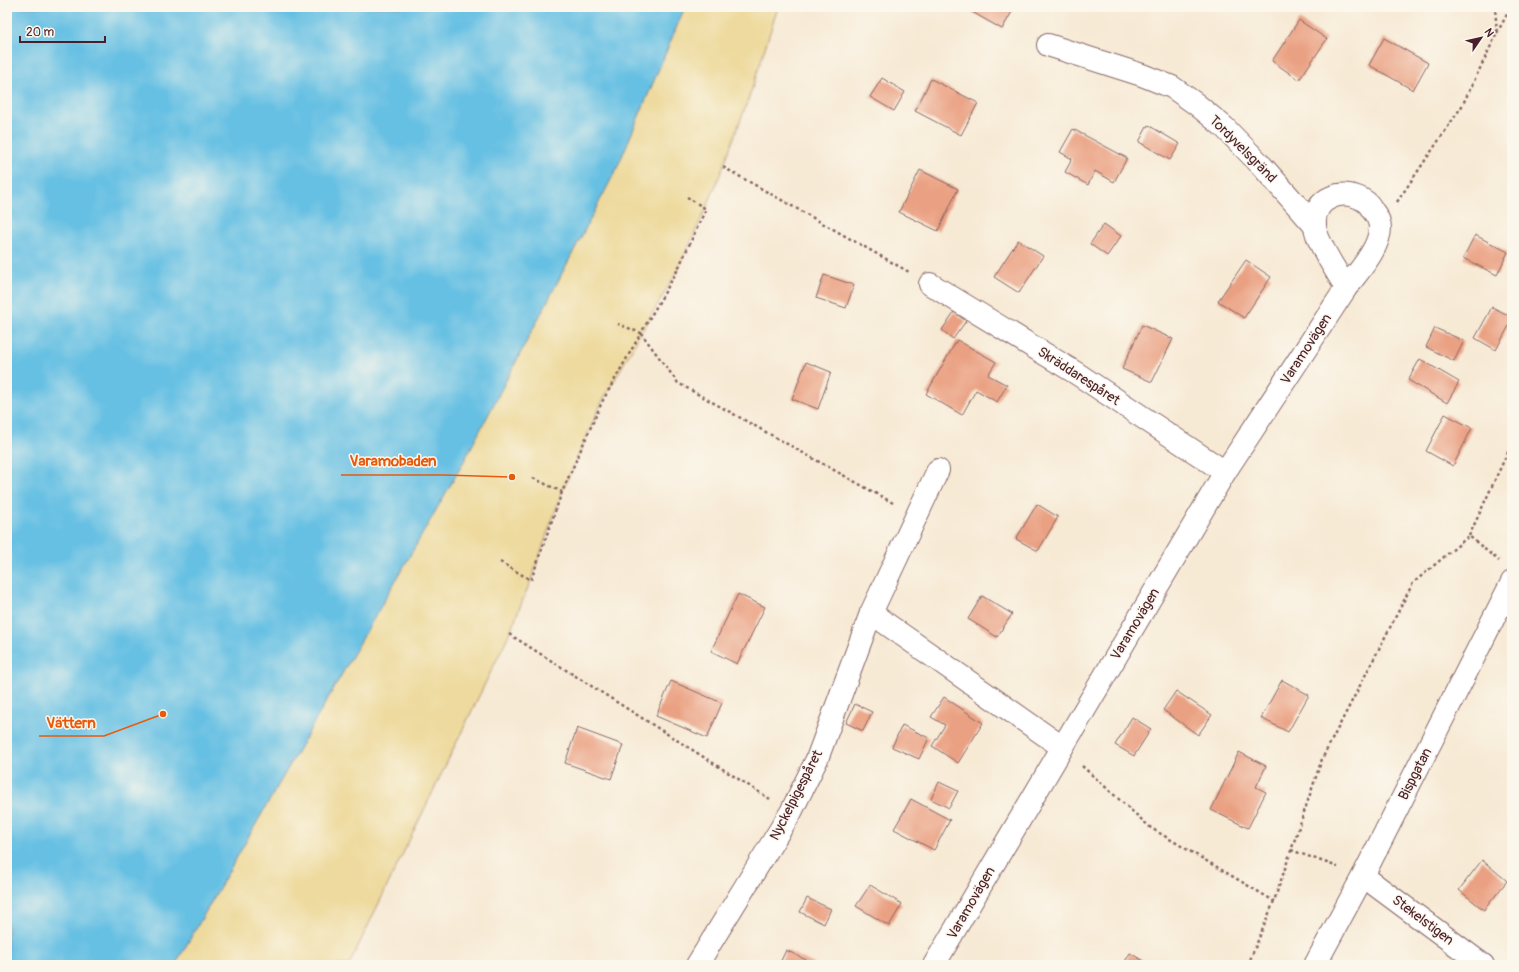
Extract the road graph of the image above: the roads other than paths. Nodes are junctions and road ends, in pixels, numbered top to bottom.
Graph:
1 (1048, 45) dead end
2 (1315, 226) junction
3 (930, 284) road end
4 (1346, 288) junction
5 (938, 470) dead end
6 (1225, 472) junction
7 (1512, 582) edge
8 (871, 613) junction
9 (1062, 747) junction
10 (1363, 876) junction
11 (697, 965) edge
12 (934, 965) edge
13 (1315, 965) edge
14 (1483, 965) edge

1 - 2 street, Tordyvelsgränd
2 - 4 street
2 - 4 street, Varamovägen
3 - 6 street, Skräddarespåret
4 - 6 street, Varamovägen
5 - 8 street, Nyckelpigespåret
6 - 9 street, Varamovägen
7 - 10 street, Bispgatan
8 - 9 street
8 - 11 street, Nyckelpigespåret
9 - 12 street, Varamovägen
10 - 13 street, Bispgatan
10 - 14 street, Stekelstigen

